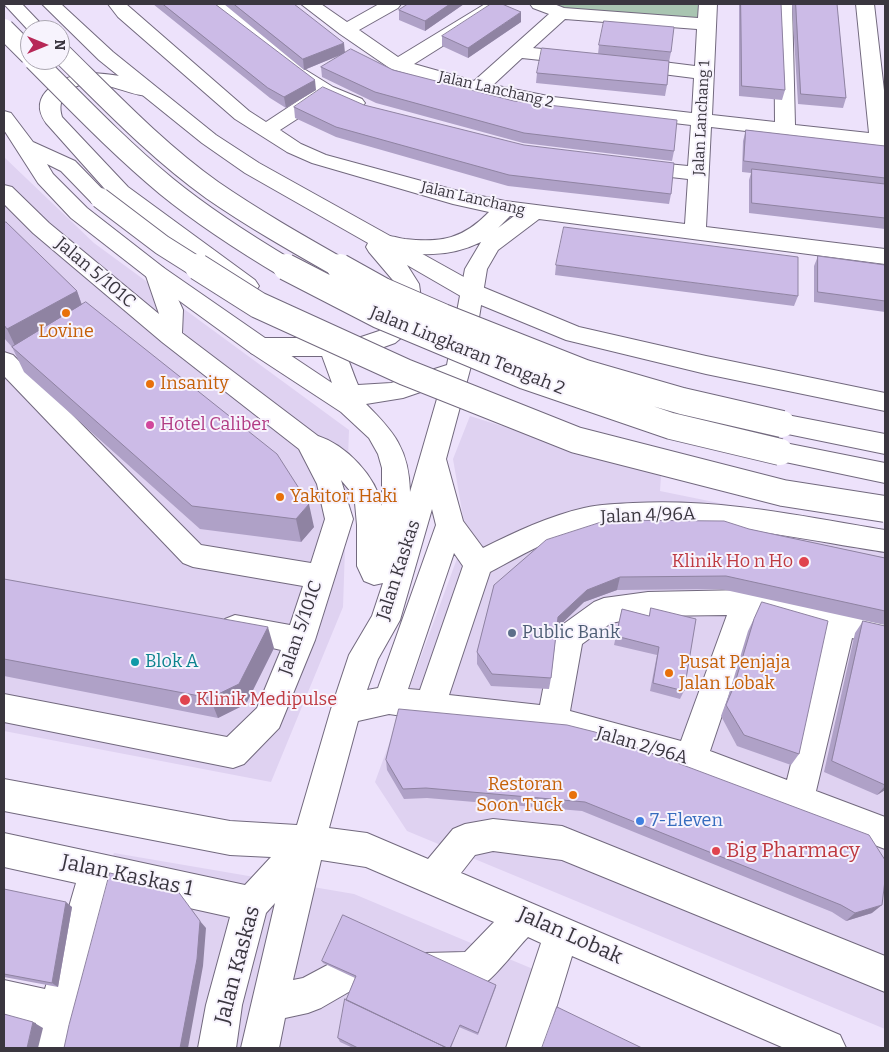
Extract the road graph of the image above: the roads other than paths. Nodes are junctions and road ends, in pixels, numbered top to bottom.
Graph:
1 (12, 4) edge
2 (50, 4) edge
3 (72, 4) edge
4 (117, 4) edge
5 (217, 4) edge
6 (310, 4) edge
7 (392, 4) edge
8 (497, 4) edge
9 (539, 4) edge
10 (708, 4) edge
11 (783, 4) edge
12 (865, 4) edge
13 (561, 13) junction
14 (28, 20) edge
15 (706, 24) junction
16 (4, 29) edge
17 (346, 30) junction
18 (81, 31) junction
19 (20, 36) edge
20 (70, 37) edge
21 (4, 44) edge
22 (20, 46) edge
23 (518, 52) junction
24 (106, 56) junction
25 (596, 60) edge
26 (70, 62) edge
27 (616, 63) edge
28 (398, 65) junction
29 (44, 70) edge
30 (704, 73) junction
31 (478, 88) junction
32 (149, 91) junction
33 (326, 91) junction
34 (370, 109) edge
35 (4, 117) edge
36 (702, 120) junction
37 (785, 130) junction
38 (266, 131) junction
39 (883, 141) edge
40 (26, 146) junction
41 (615, 164) edge
42 (699, 174) junction
43 (4, 192) edge
44 (461, 199) junction
45 (505, 208) junction
46 (533, 213) junction
47 (41, 228) junction
48 (360, 230) junction
49 (695, 233) junction
50 (19, 239) edge
51 (466, 241) junction
52 (382, 242) junction
53 (885, 257) edge
54 (156, 273) junction
55 (472, 292) junction
56 (170, 336) junction
57 (260, 347) junction
58 (331, 348) junction
59 (459, 366) junction
60 (7, 373) edge
61 (344, 398) junction
62 (885, 402) edge
63 (308, 442) junction
64 (885, 444) edge
65 (433, 459) junction
66 (885, 473) edge
67 (885, 509) edge
68 (450, 525) junction
69 (885, 541) edge
70 (478, 564) junction
71 (319, 577) junction
72 (379, 584) junction
73 (746, 602) junction
74 (841, 623) junction
75 (214, 624) edge
76 (885, 633) edge
77 (300, 640) junction
78 (364, 656) junction
79 (389, 700) junction
80 (430, 706) junction
81 (4, 708) edge
82 (346, 709) junction
83 (554, 721) junction
84 (691, 759) junction
85 (4, 795) edge
86 (798, 800) junction
87 (885, 833) edge
88 (308, 842) junction
89 (4, 850) edge
90 (97, 869) junction
91 (435, 878) junction
92 (251, 904) junction
93 (523, 916) junction
94 (562, 933) junction
95 (885, 974) edge
96 (4, 998) edge
97 (270, 1003) junction
98 (58, 1010) junction
99 (47, 1048) edge
100 (217, 1048) edge
101 (260, 1048) edge
102 (525, 1048) edge
103 (827, 1048) edge

1 - 14 main road
2 - 18 main road
3 - 18 main road
4 - 38 main road, Jalan Lanchang
5 - 33 main road
6 - 17 main road, Jalan Lanchang 2
7 - 17 main road
8 - 28 main road
9 - 13 main road
10 - 15 main road, Jalan Lanchang 1
11 - 37 main road
12 - 39 main road
13 - 15 main road
13 - 23 main road
15 - 30 main road, Jalan Lanchang 1
16 - 22 main road, bridge
17 - 28 main road, Jalan Lanchang 2
18 - 24 main road
19 - 21 main road
20 - 24 main road
23 - 25 main road
23 - 31 main road
24 - 32 main road
26 - 64 main road, Jalan Lingkaran Tengah 2, bridge
27 - 30 main road
28 - 31 main road, Jalan Lanchang 2
29 - 66 main road, Jalan Lingkaran Tengah 2, bridge
30 - 36 main road, Jalan Lanchang 1
31 - 36 main road, Jalan Lanchang 2
32 - 48 main road
32 - 58 main road
33 - 34 main road
33 - 38 main road
35 - 40 main road
36 - 37 main road, Jalan Lanchang 2
36 - 42 main road, Jalan Lanchang 1
37 - 39 main road, Jalan Lanchang 2
38 - 44 main road, Jalan Lanchang
40 - 54 main road
40 - 67 main road, bridge
41 - 42 main road
42 - 49 main road, Jalan Lanchang 1
43 - 47 main road, Jalan 5/101C
44 - 45 main road, Jalan Lanchang
44 - 51 main road
45 - 46 main road, Jalan Lanchang
45 - 51 main road
46 - 49 main road, Jalan Lanchang
46 - 55 main road, Jalan Kaskas
47 - 50 main road
47 - 56 main road, Jalan 5/101C
48 - 52 main road
48 - 58 main road
49 - 53 main road, Jalan Lanchang
51 - 52 main road
52 - 55 main road
54 - 56 main road
54 - 57 main road
55 - 59 main road, Jalan Kaskas
55 - 62 main road
56 - 63 main road, Jalan 5/101C
57 - 58 main road
57 - 61 main road
58 - 61 main road
59 - 61 main road
59 - 65 main road, Jalan Kaskas
60 - 71 main road
61 - 72 main road
63 - 71 main road, Jalan 5/101C
63 - 72 main road, Jalan 5/101C
65 - 68 main road
65 - 78 main road, Jalan Kaskas
68 - 70 main road
68 - 79 main road
69 - 70 main road, Jalan 4/96A
70 - 80 main road
71 - 77 main road, Jalan 5/101C
72 - 78 main road
73 - 74 main road
73 - 83 main road
73 - 84 main road
74 - 76 main road
74 - 86 main road
75 - 77 main road
77 - 81 main road, Jalan 5/101C
78 - 82 main road, Jalan Kaskas
79 - 80 main road, Jalan 2/96A
79 - 82 main road
80 - 83 main road, Jalan 2/96A
82 - 88 main road, Jalan Kaskas
83 - 84 main road, Jalan 2/96A
84 - 86 main road, Jalan 2/96A
85 - 88 main road
86 - 87 main road, Jalan 2/96A
88 - 91 main road, Jalan Lobak
88 - 92 main road, Jalan Kaskas
88 - 97 main road, Jalan Kaskas
89 - 90 main road, Jalan Kaskas 1
90 - 92 main road, Jalan Kaskas 1
90 - 98 main road
91 - 93 main road, Jalan Lobak
91 - 95 main road
92 - 100 main road, Jalan Kaskas
93 - 94 main road, Jalan Lobak
93 - 97 main road
94 - 102 main road
94 - 103 main road, Jalan Lobak
96 - 98 main road
97 - 101 main road, Jalan Kaskas
98 - 99 main road

